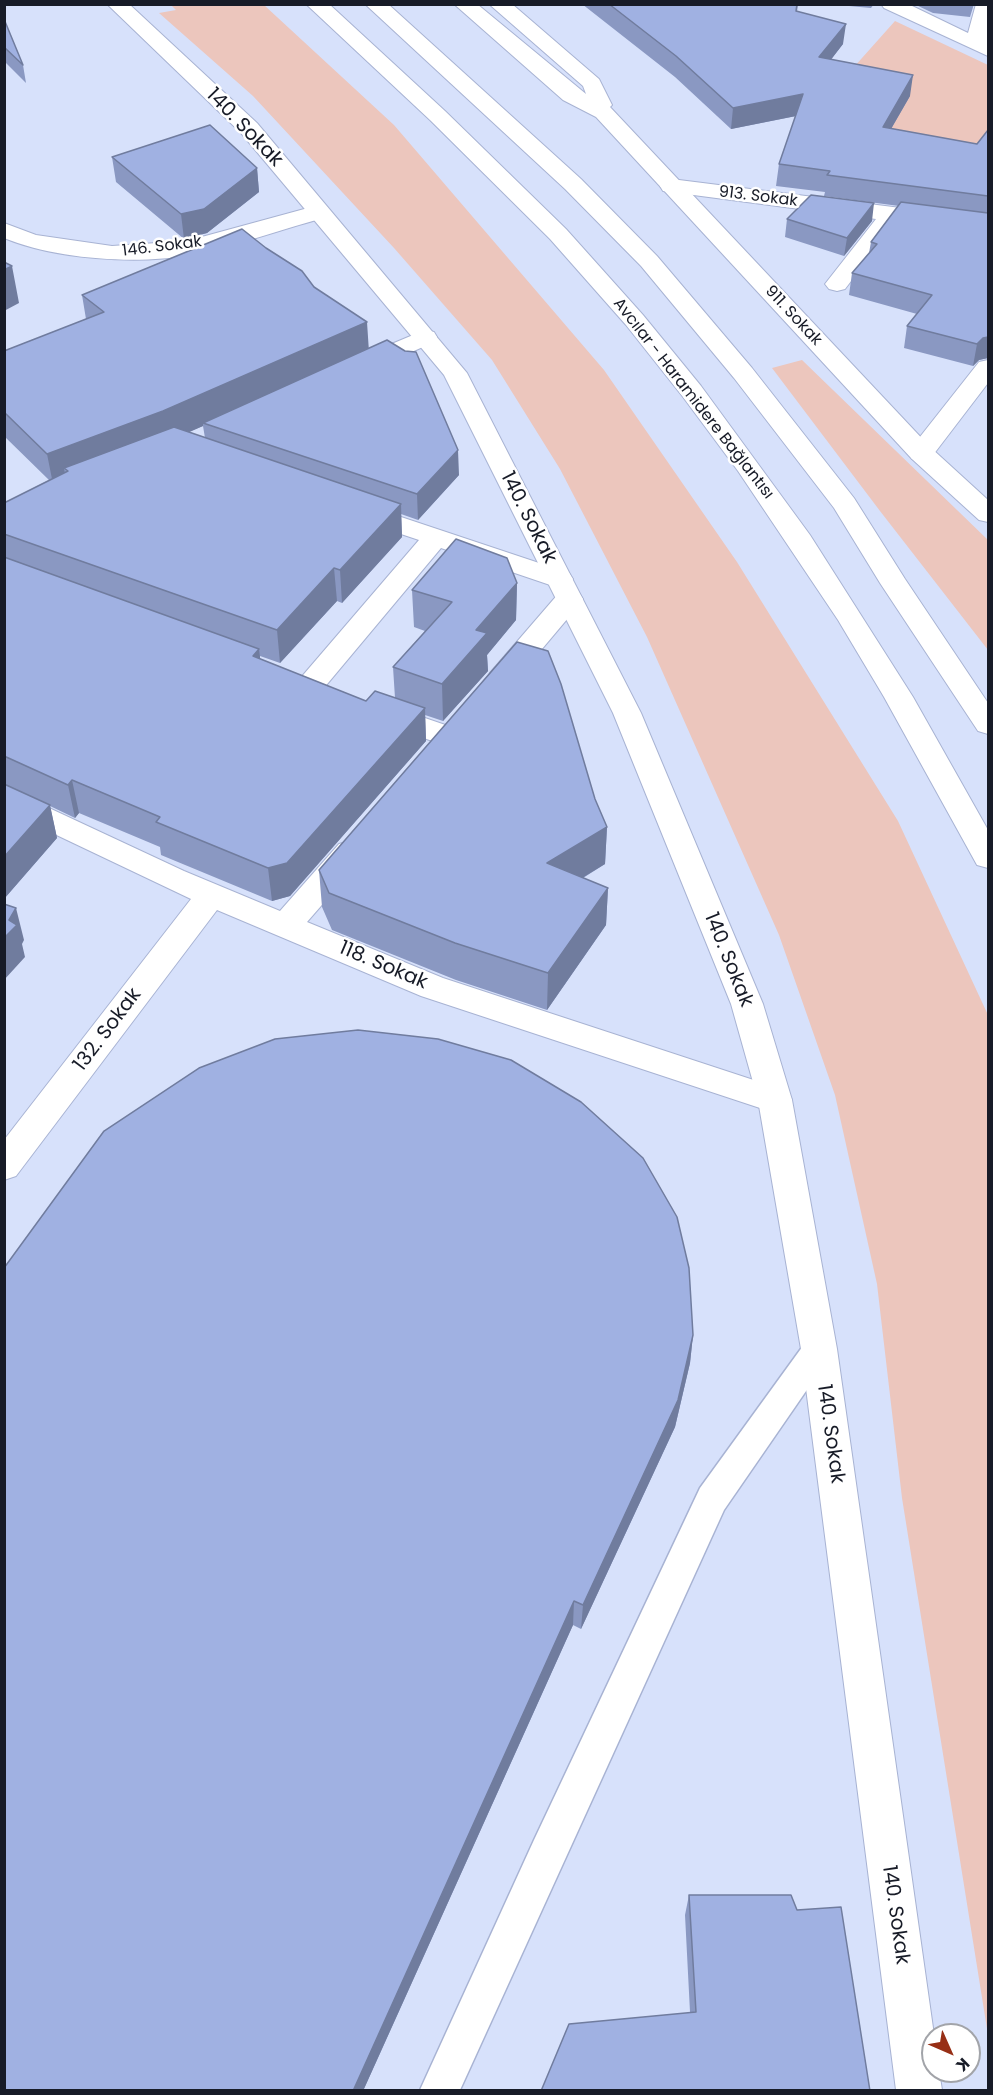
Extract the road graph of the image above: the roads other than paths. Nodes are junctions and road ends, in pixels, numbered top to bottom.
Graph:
1 (117, 4) edge
2 (316, 4) edge
3 (375, 4) edge
4 (464, 4) edge
5 (499, 4) edge
6 (891, 4) edge
7 (986, 4) edge
8 (982, 47) edge
9 (604, 112) junction
10 (670, 186) junction
11 (319, 212) junction
12 (892, 213) junction
13 (988, 226) edge
14 (4, 230) edge
15 (837, 284) dead end
16 (425, 337) junction
17 (988, 367) edge
18 (339, 376) edge
19 (921, 453) junction
20 (334, 502) edge
21 (988, 514) edge
22 (436, 537) junction
23 (564, 589) junction
24 (308, 687) edge
25 (363, 707) edge
26 (988, 724) edge
27 (4, 797) edge
28 (364, 836) edge
29 (988, 857) edge
30 (212, 894) junction
31 (286, 926) junction
32 (775, 1100) junction
33 (4, 1166) edge
34 (819, 1349) junction
35 (440, 2091) edge
36 (919, 2091) edge

1 - 11 main road, 140. Sokak
2 - 29 main road, Avcılar - Haramidere Bağlantısı
3 - 26 main road
4 - 9 main road, 911. Sokak
5 - 9 main road, 911. Sokak
6 - 8 main road
7 - 8 main road
9 - 10 main road, 911. Sokak
10 - 12 main road, 913. Sokak
10 - 19 main road, 911. Sokak
11 - 14 main road, 146. Sokak
11 - 16 main road, 140. Sokak
12 - 13 main road, 913. Sokak
12 - 15 main road
16 - 18 main road
16 - 23 main road, 140. Sokak
17 - 19 main road
19 - 21 main road, 911. Sokak
20 - 22 main road
22 - 23 main road
22 - 24 main road
23 - 25 main road
23 - 32 main road, 140. Sokak
27 - 30 main road, 118. Sokak
28 - 31 main road
30 - 31 main road, 118. Sokak
30 - 33 main road, 132. Sokak
31 - 32 main road, 118. Sokak
32 - 34 main road, 140. Sokak
34 - 35 lane
34 - 36 main road, 140. Sokak

